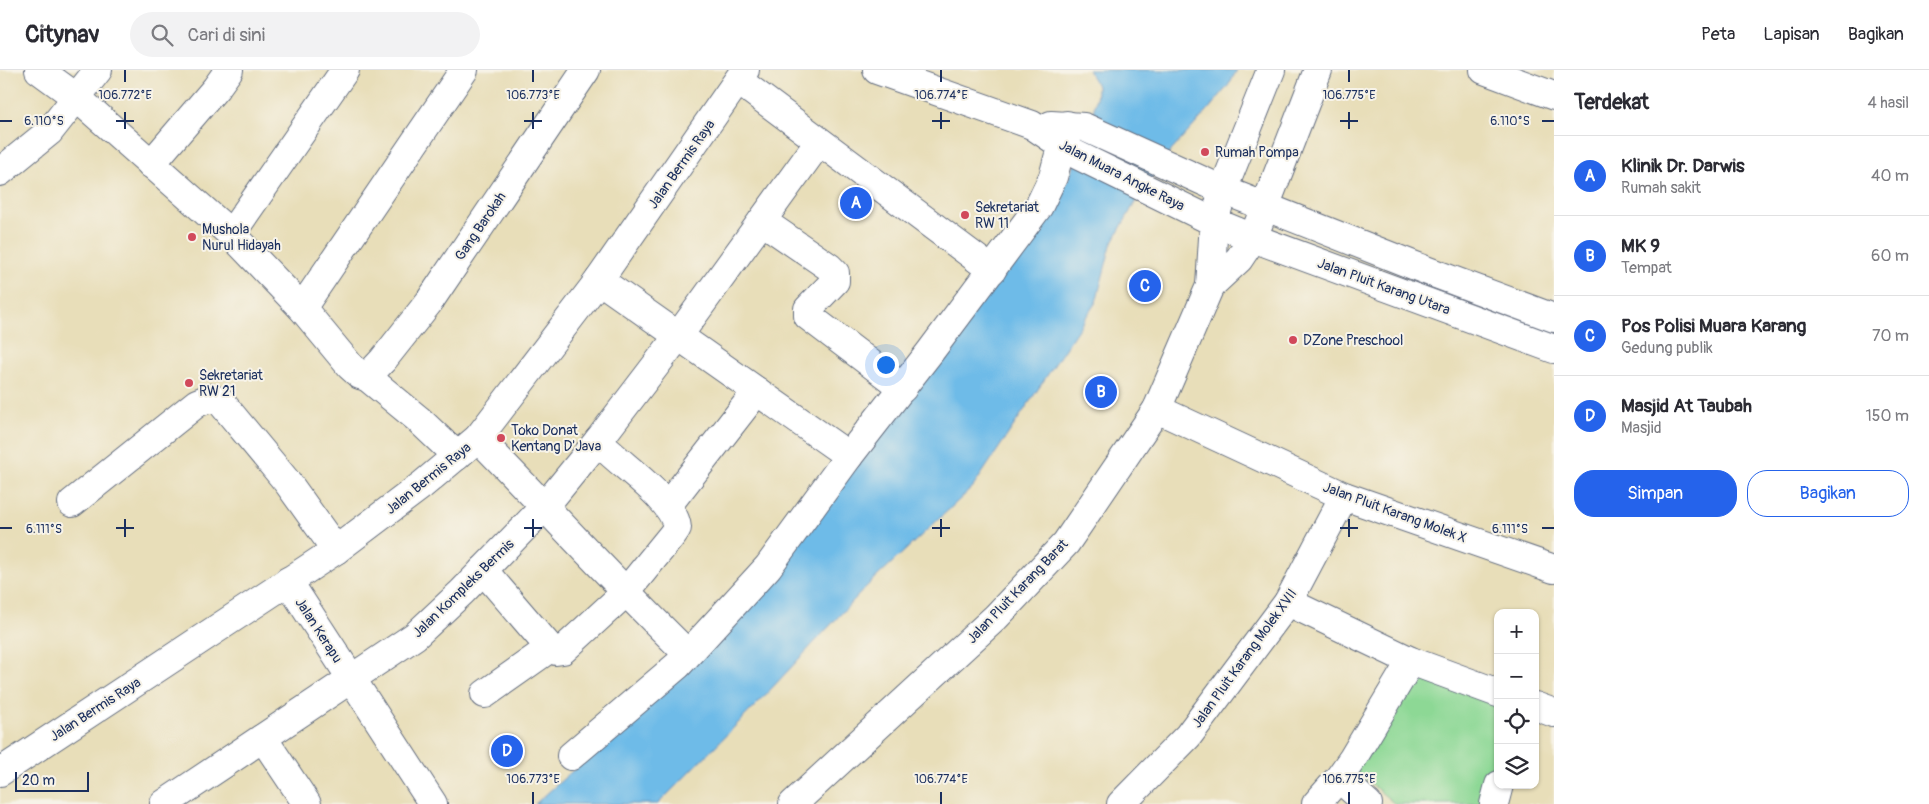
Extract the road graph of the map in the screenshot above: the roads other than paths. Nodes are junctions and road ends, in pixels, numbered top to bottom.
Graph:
1 (39, 70) edge
2 (98, 70) edge
3 (229, 70) edge
4 (345, 70) edge
5 (464, 70) edge
6 (586, 70) edge
7 (877, 70) edge
8 (1271, 70) edge
9 (1318, 70) edge
10 (1484, 70) edge
11 (742, 76) edge
12 (923, 78) edge
13 (1554, 96) edge
14 (76, 97) junction
15 (1072, 138) junction
16 (819, 142) junction
17 (151, 164) junction
18 (0, 172) edge
19 (1223, 190) junction
20 (1265, 207) junction
21 (762, 221) junction
22 (1214, 222) junction
23 (231, 234) junction
24 (1253, 238) junction
25 (992, 270) junction
26 (599, 280) junction
27 (1210, 286) junction
28 (302, 308) junction
29 (1554, 318) edge
30 (679, 335) junction
31 (1554, 349) edge
32 (367, 377) junction
33 (903, 388) junction
34 (757, 391) junction
35 (1157, 409) junction
36 (478, 438) junction
37 (598, 441) junction
38 (457, 456) junction
39 (849, 456) junction
40 (1344, 496) junction
41 (72, 503) dead end
42 (668, 504) junction
43 (545, 506) junction
44 (336, 550) junction
45 (1554, 569) edge
46 (483, 570) junction
47 (288, 581) junction
48 (625, 593) junction
49 (1288, 602) junction
50 (550, 648) junction
51 (687, 653) junction
52 (1411, 661) junction
53 (351, 680) junction
54 (1494, 692) edge
55 (485, 694) dead end
56 (1539, 707) edge
57 (1554, 713) edge
58 (263, 738) junction
59 (571, 756) dead end
60 (0, 772) edge
61 (1339, 778) junction
62 (1498, 789) edge
63 (174, 801) edge
64 (307, 804) edge
65 (433, 804) edge
66 (793, 804) edge
67 (1121, 804) edge
68 (1316, 804) edge
69 (1368, 804) edge
70 (1494, 804) edge

1 - 14 street
2 - 14 street
3 - 17 street
4 - 23 street
5 - 28 street
6 - 32 street, Gang Barokah
7 - 12 street, Jalan Muara Angke Raya
8 - 19 street, Jalan Pluit Karang Barat
9 - 20 street
10 - 13 street
11 - 16 street
11 - 26 street, Jalan Bermis Raya
12 - 15 street, Jalan Muara Angke Raya
14 - 17 street
14 - 18 street
15 - 19 street, Jalan Muara Angke Raya
15 - 22 street, Jalan Muara Angke Raya
15 - 25 street
16 - 21 street, Jalan Kompleks Bermis
16 - 25 street
17 - 23 street
19 - 20 street, Jalan Pluit Karang Utara
19 - 22 street, Jalan Pluit Karang Barat
20 - 24 street
20 - 29 street, Jalan Pluit Karang Utara
21 - 30 street, Jalan Kompleks Bermis
21 - 33 street
22 - 24 street, Jalan Pluit Karang Utara
22 - 27 street, Jalan Pluit Karang Barat
23 - 28 street
24 - 27 street
24 - 31 street, Jalan Pluit Karang Utara
25 - 33 street
26 - 30 street
26 - 36 street, Jalan Bermis Raya
27 - 35 street, Jalan Pluit Karang Barat
28 - 32 street
30 - 34 street
30 - 37 street, Jalan Kompleks Bermis
32 - 38 street
33 - 39 street
34 - 39 street
34 - 42 street
35 - 40 street, Jalan Pluit Karang Molek X
35 - 66 street, Jalan Pluit Karang Barat
36 - 38 street, Jalan Bermis Raya
36 - 43 street
37 - 42 street
37 - 43 street, Jalan Kompleks Bermis
38 - 44 street, Jalan Bermis Raya
39 - 51 street
40 - 45 street, Jalan Pluit Karang Molek X
40 - 49 street, Jalan Pluit Karang Molek XVII
41 - 44 street
42 - 48 street
43 - 46 street, Jalan Kompleks Bermis
43 - 48 street
44 - 47 street, Jalan Bermis Raya
46 - 50 street
46 - 53 street, Jalan Kompleks Bermis
47 - 53 street, Jalan Kerapu
47 - 60 street, Jalan Bermis Raya
48 - 50 street
48 - 51 street
49 - 52 street
49 - 67 street, Jalan Pluit Karang Molek XVII
50 - 55 street
51 - 59 street
52 - 54 street
52 - 61 street
53 - 58 street, Jalan Kompleks Bermis
53 - 65 street
56 - 57 street
58 - 63 street, Jalan Kompleks Bermis
58 - 64 street
61 - 68 street
61 - 69 street
62 - 70 street

